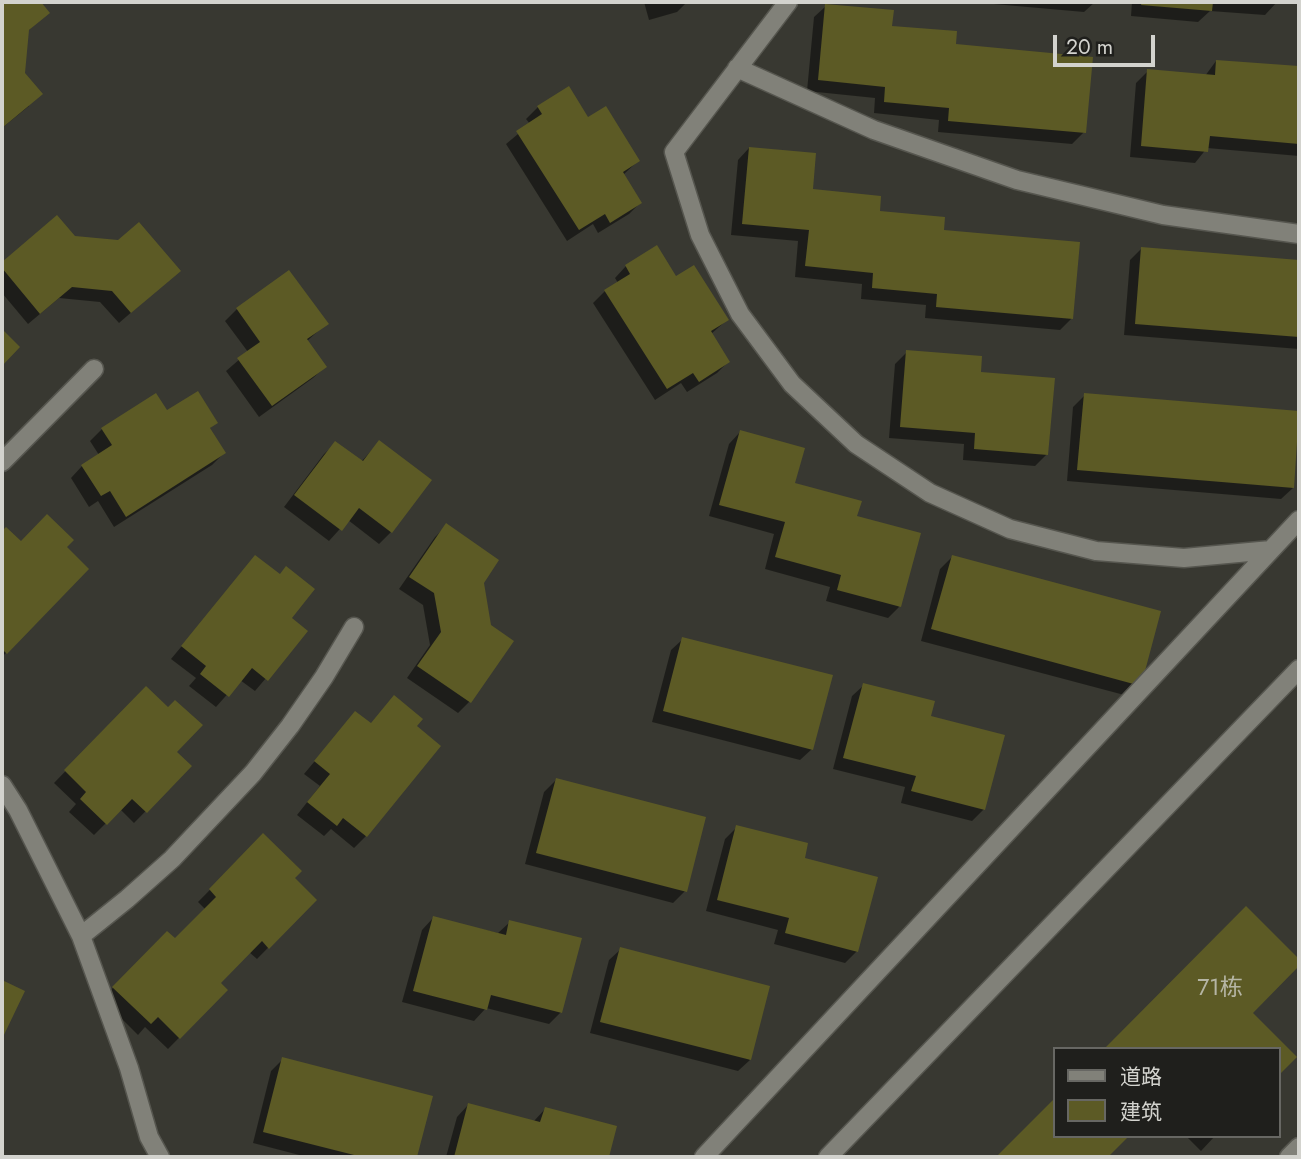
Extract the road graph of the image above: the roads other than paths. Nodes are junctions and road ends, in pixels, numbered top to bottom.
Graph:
1 (788, 2) edge
2 (737, 68) junction
3 (1299, 234) edge
4 (94, 369) dead end
5 (2, 462) edge
6 (1299, 520) edge
7 (1272, 550) junction
8 (354, 626) dead end
9 (1299, 670) edge
10 (2, 785) edge
11 (80, 936) junction
12 (1299, 1147) edge
13 (160, 1157) edge
14 (704, 1157) edge
15 (828, 1157) edge
16 (1289, 1157) edge

1 - 2 street
2 - 3 street
2 - 7 street
4 - 5 street
6 - 7 street
7 - 14 street
8 - 11 street
9 - 15 street
10 - 11 street
11 - 13 street
12 - 16 street

